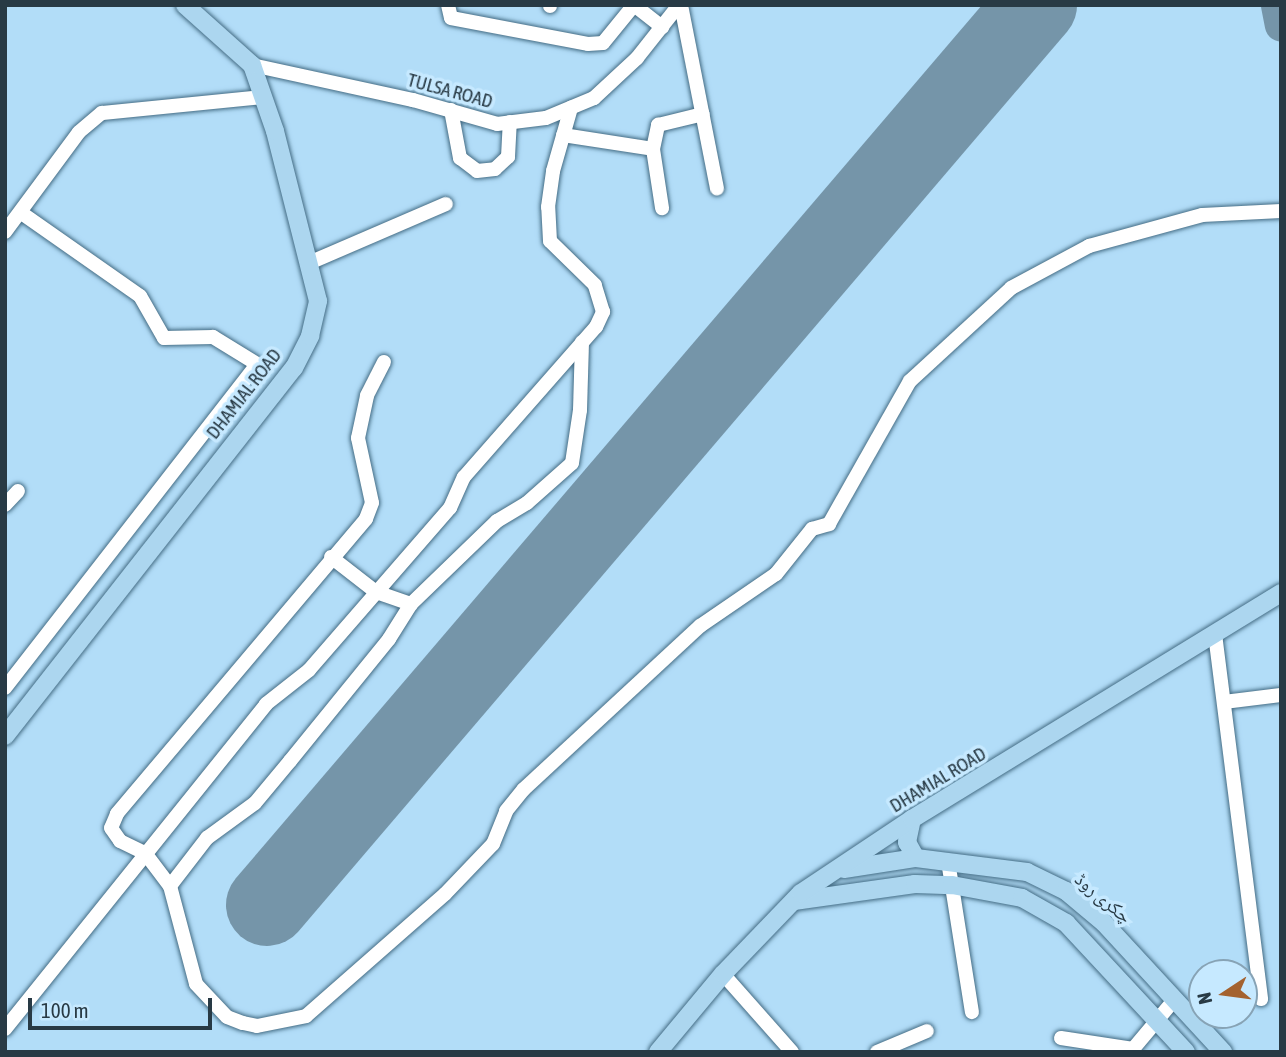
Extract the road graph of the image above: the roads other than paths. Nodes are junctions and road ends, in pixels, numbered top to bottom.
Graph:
1 (185, 5) edge
2 (448, 5) edge
3 (634, 5) edge
4 (680, 5) edge
5 (662, 27) junction
6 (252, 65) junction
7 (263, 97) junction
8 (572, 108) junction
9 (450, 110) junction
10 (703, 114) junction
11 (510, 122) junction
12 (564, 135) junction
13 (653, 149) junction
14 (717, 188) dead end
15 (446, 204) dead end
16 (662, 208) dead end
17 (1281, 211) edge
18 (20, 212) junction
19 (5, 232) edge
20 (309, 263) junction
21 (582, 342) junction
22 (384, 362) dead end
23 (18, 491) dead end
24 (5, 505) edge
25 (331, 557) junction
26 (376, 592) junction
27 (1281, 593) edge
28 (411, 604) junction
29 (1215, 634) junction
30 (5, 688) edge
31 (1281, 695) edge
32 (1224, 702) junction
33 (5, 736) edge
34 (912, 819) junction
35 (145, 853) junction
36 (916, 858) junction
37 (948, 861) junction
38 (830, 872) junction
39 (952, 885) junction
40 (170, 886) junction
41 (794, 901) junction
42 (723, 974) junction
43 (1175, 999) junction
44 (1261, 999) dead end
45 (972, 1012) dead end
46 (1158, 1019) junction
47 (5, 1029) edge
48 (927, 1031) dead end
49 (1061, 1038) dead end
50 (658, 1052) edge
51 (792, 1052) edge
52 (877, 1052) edge
53 (1186, 1052) edge
54 (1223, 1052) edge

1 - 6 main road, DHAMIAL ROAD
2 - 3 street
3 - 5 street
4 - 5 street, TULSA ROAD
4 - 10 street
5 - 8 street, TULSA ROAD
6 - 7 main road, DHAMIAL ROAD
6 - 9 street, TULSA ROAD
7 - 18 street
7 - 20 main road, DHAMIAL ROAD
8 - 11 street, TULSA ROAD
8 - 12 street
9 - 11 street, TULSA ROAD
9 - 11 street
10 - 13 street
10 - 14 street
12 - 13 street
12 - 21 street
13 - 16 street
15 - 20 street
17 - 40 street
18 - 19 street
18 - 30 street
20 - 33 main road, DHAMIAL ROAD
21 - 26 street
21 - 28 street
22 - 25 street
23 - 24 street
25 - 26 street
25 - 35 street
26 - 28 street
26 - 35 street
27 - 29 main road, DHAMIAL ROAD
28 - 40 street
29 - 32 street
29 - 34 main road, DHAMIAL ROAD
31 - 32 street
32 - 44 street
34 - 36 main road
34 - 38 main road, DHAMIAL ROAD
35 - 40 street
35 - 47 street
36 - 37 main road, چکری روڈ
36 - 38 main road, چکری روڈ
37 - 39 street
37 - 43 main road, چکری روڈ
38 - 41 main road, DHAMIAL ROAD
39 - 41 main road
39 - 45 street
39 - 46 main road
41 - 42 main road, DHAMIAL ROAD
42 - 50 main road, DHAMIAL ROAD
42 - 51 street
43 - 46 street
43 - 54 main road, چکری روڈ
46 - 49 street
46 - 53 main road
48 - 52 street

